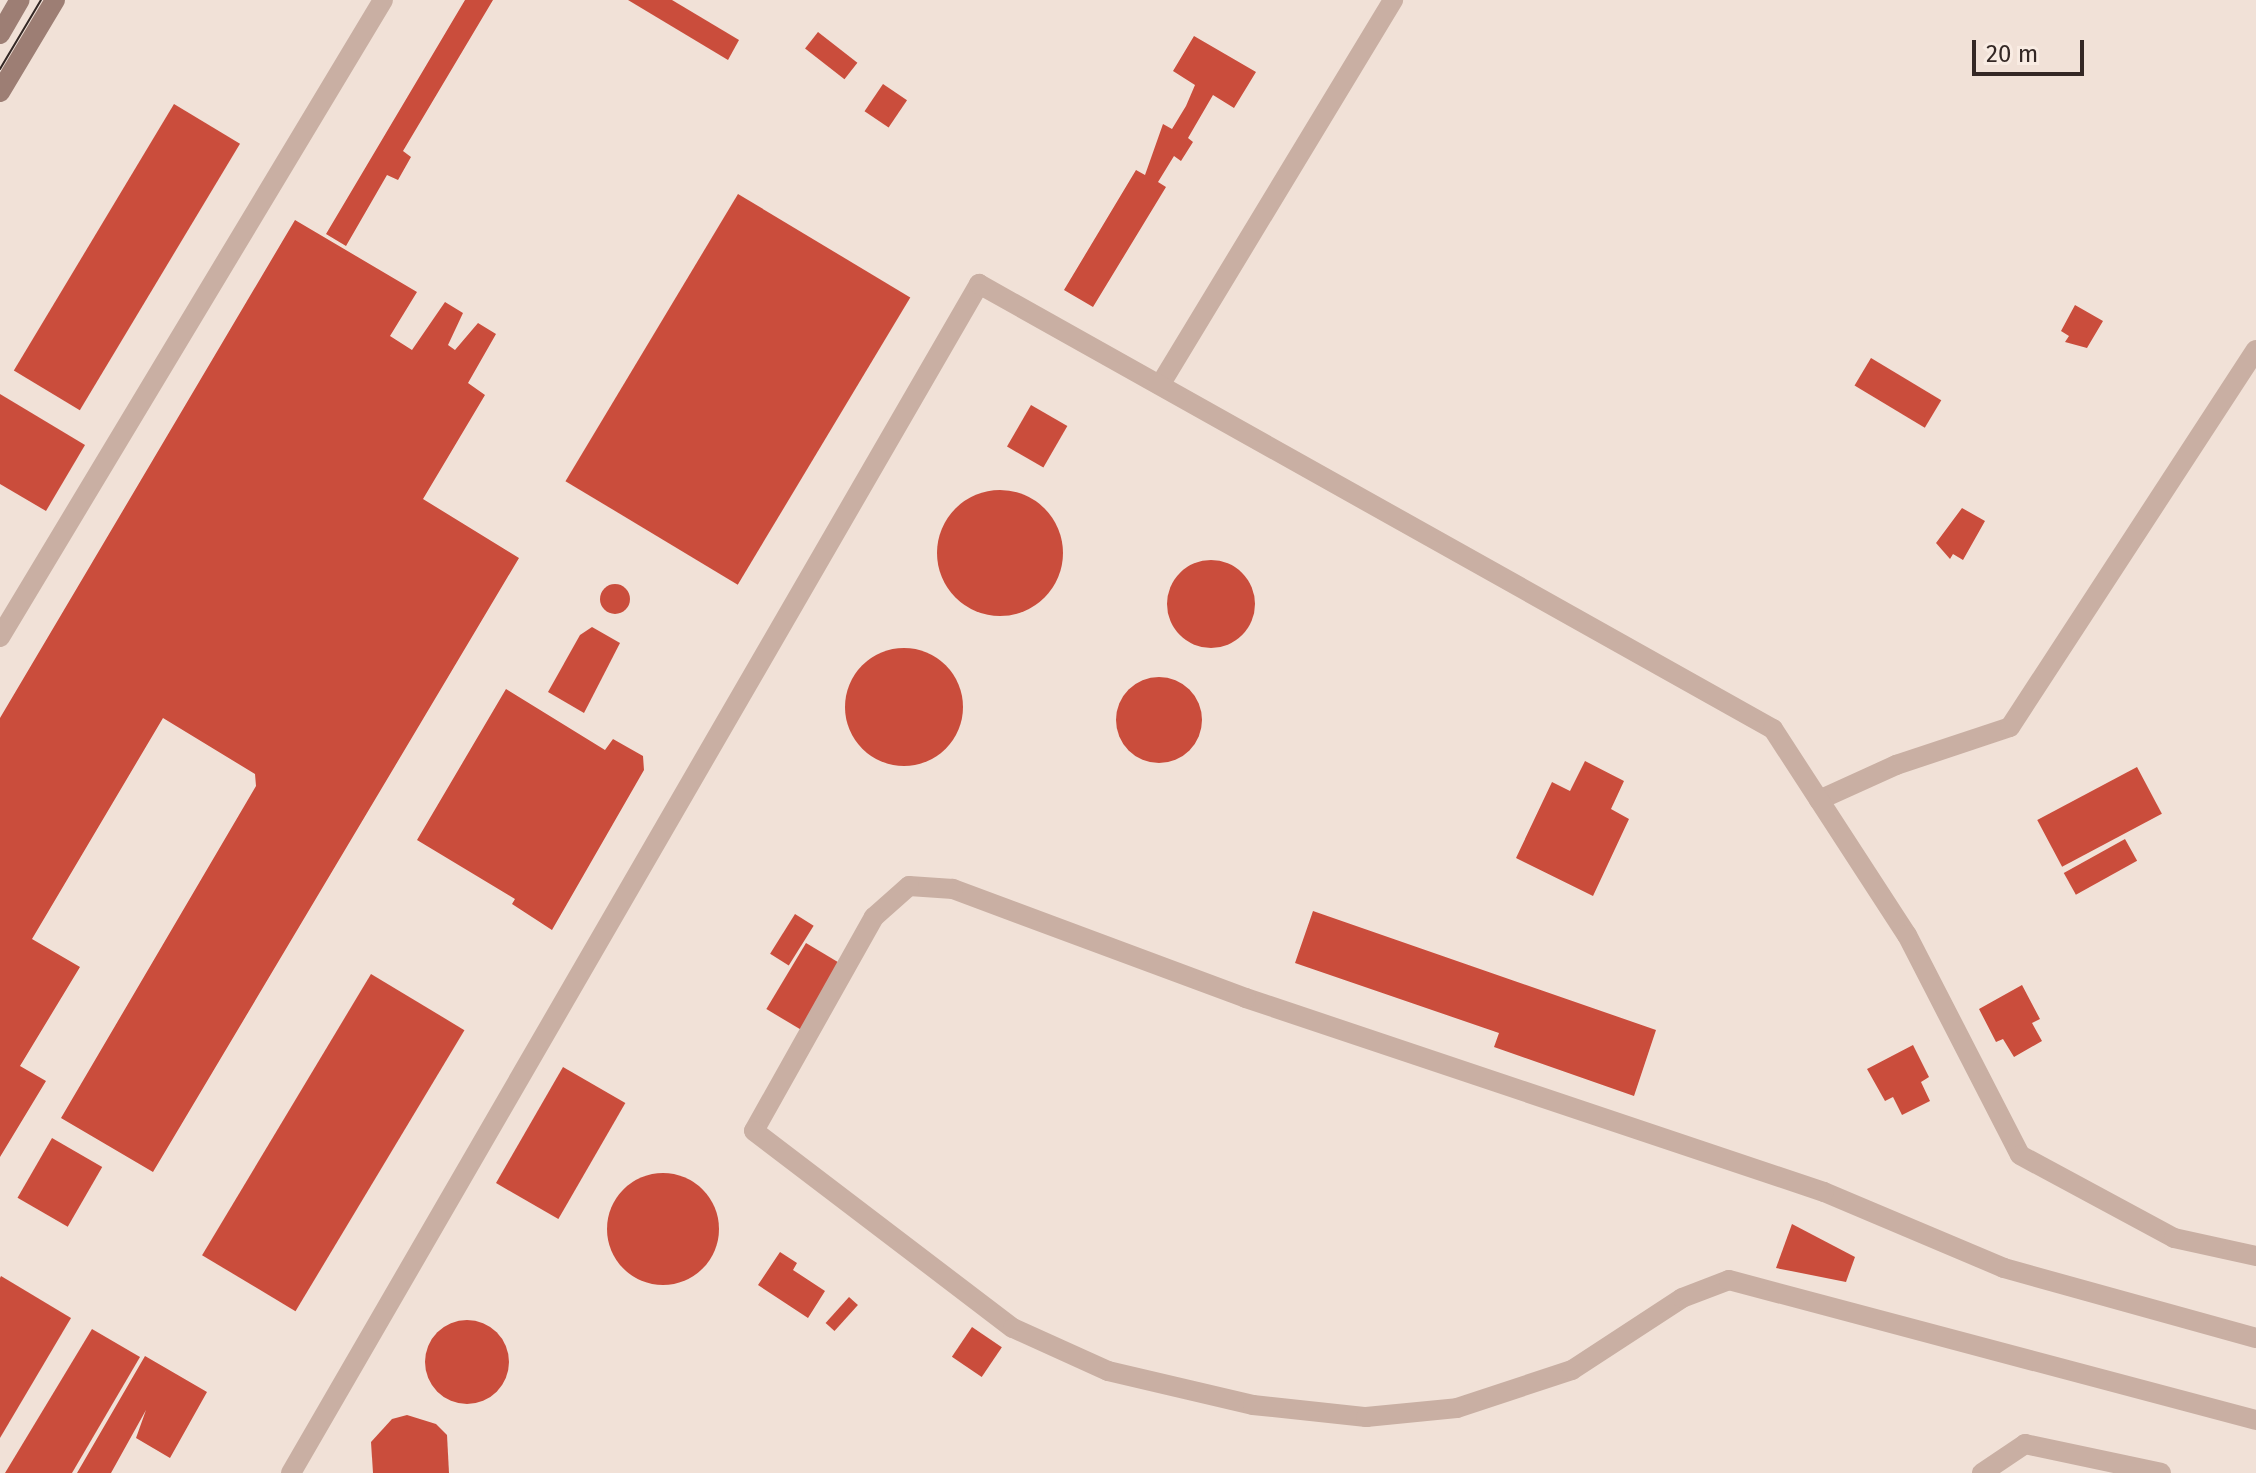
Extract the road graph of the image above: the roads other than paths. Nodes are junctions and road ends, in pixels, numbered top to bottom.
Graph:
1 (20, 0) edge
2 (55, 0) edge
3 (383, 0) edge
4 (1393, 0) edge
5 (0, 34) edge
6 (0, 92) edge
7 (2256, 350) edge
8 (1160, 385) junction
9 (0, 637) edge
10 (1819, 800) junction
11 (2256, 1256) edge
12 (2256, 1338) edge
13 (2256, 1420) edge
14 (291, 1473) edge
15 (1982, 1473) edge
16 (2161, 1473) edge

1 - 5 main road
2 - 6 main road
3 - 9 street
4 - 8 street
7 - 10 street
8 - 10 street
8 - 14 street
10 - 11 street
12 - 13 street
15 - 16 street

